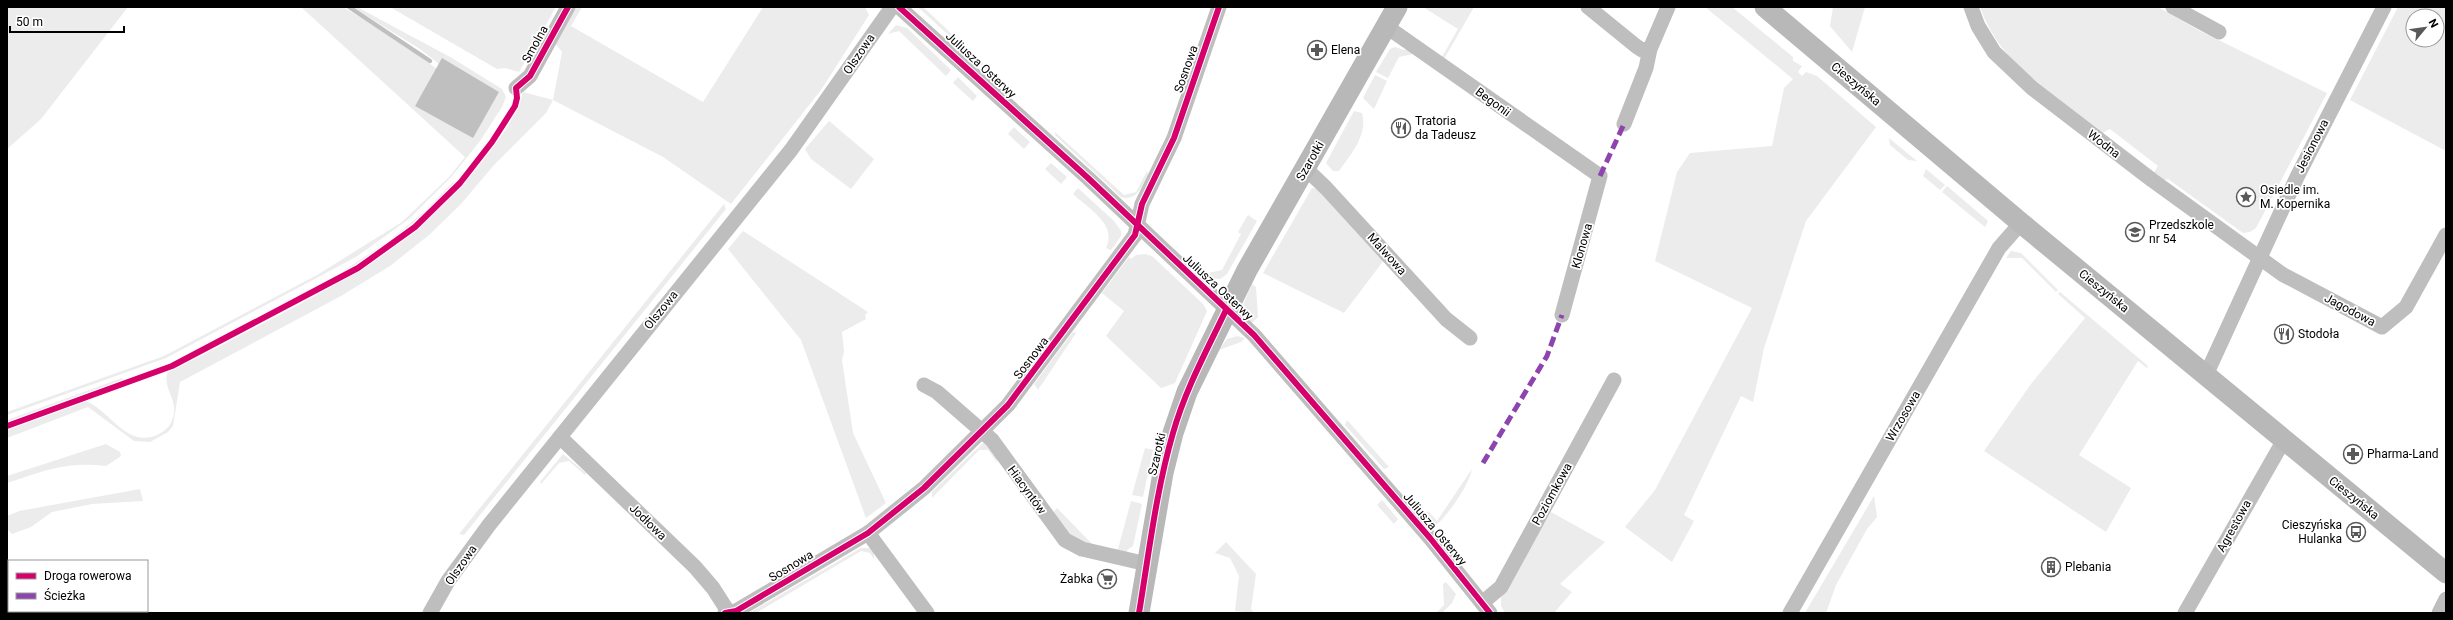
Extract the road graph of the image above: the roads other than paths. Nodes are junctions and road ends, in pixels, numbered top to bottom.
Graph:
1 (568, 7) edge
2 (892, 7) edge
3 (899, 7) edge
4 (1220, 7) edge
5 (1398, 7) edge
6 (1588, 7) edge
7 (1668, 7) edge
8 (1765, 7) edge
9 (1971, 7) edge
10 (2173, 7) edge
11 (2384, 7) edge
12 (1387, 27) junction
13 (2219, 32) dead end
14 (1650, 49) junction
15 (516, 88) dead end
16 (1624, 124) dead end
17 (1305, 168) junction
18 (1600, 176) joint
19 (2021, 223) junction
20 (1138, 227) junction
21 (2446, 235) edge
22 (2260, 259) junction
23 (1226, 310) junction
24 (1562, 314) dead end
25 (1470, 338) dead end
26 (2206, 375) junction
27 (1614, 380) dead end
28 (924, 385) dead end
29 (983, 431) junction
30 (560, 438) junction
31 (2284, 440) junction
32 (868, 533) junction
33 (1147, 564) junction
34 (2446, 573) edge
35 (2446, 599) edge
36 (1486, 608) edge
37 (435, 611) edge
38 (728, 613) edge
39 (927, 613) edge
40 (1139, 613) edge
41 (1790, 613) edge
42 (2185, 613) edge
43 (2439, 613) edge

1 - 15 street, Smolna
2 - 30 street, Olszowa
3 - 20 street, Juliusza Osterwy
4 - 20 street, Sosnowa
5 - 12 main road, Szarotki
6 - 14 street
7 - 14 street
8 - 19 main road, Cieszyńska
9 - 22 street, Wodna
10 - 13 street
11 - 22 street, Jesionowa
12 - 17 main road, Szarotki
12 - 18 street, Begonii
14 - 16 street
17 - 23 main road, Szarotki
17 - 25 street, Malwowa
18 - 24 street, Klonowa
19 - 26 main road, Cieszyńska
19 - 41 street, Wrzosowa
20 - 23 street, Juliusza Osterwy
20 - 29 street, Sosnowa
21 - 22 street, Jagodowa
22 - 26 street, Jesionowa
23 - 33 main road, Szarotki
23 - 36 street, Juliusza Osterwy
26 - 31 main road, Cieszyńska
27 - 36 street, Poziomkowa
28 - 29 street, Hiacyntów
29 - 32 street, Sosnowa
29 - 33 street, Hiacyntów
30 - 37 street, Olszowa
30 - 38 street, Jodłowa
31 - 34 main road, Cieszyńska
31 - 42 street, Agrestowa
32 - 38 street, Sosnowa
32 - 39 street
33 - 40 main road, Szarotki
35 - 43 street

